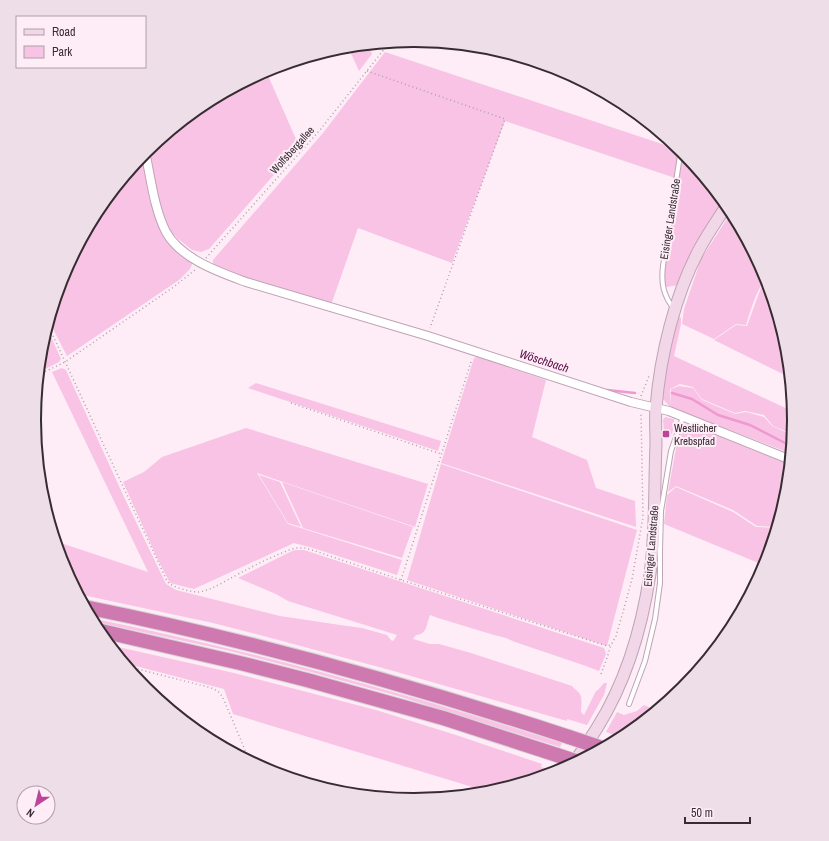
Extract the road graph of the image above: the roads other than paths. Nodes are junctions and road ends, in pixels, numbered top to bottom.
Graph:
1 (680, 157) edge
2 (147, 160) edge
3 (723, 211) edge
4 (675, 311) junction
5 (656, 408) junction
6 (683, 417) junction
7 (786, 458) edge
8 (92, 609) edge
9 (107, 632) edge
10 (629, 704) dead end
11 (596, 746) edge
12 (564, 763) edge

1 - 4 lane, Eisinger Landstraße
2 - 5 street
3 - 4 main road, Eisinger Landstraße
4 - 5 main road, Eisinger Landstraße
5 - 6 street
5 - 12 main road, Eisinger Landstraße
6 - 7 street
6 - 10 lane, Eisinger Landstraße
8 - 11 highway, bridge
9 - 12 highway

